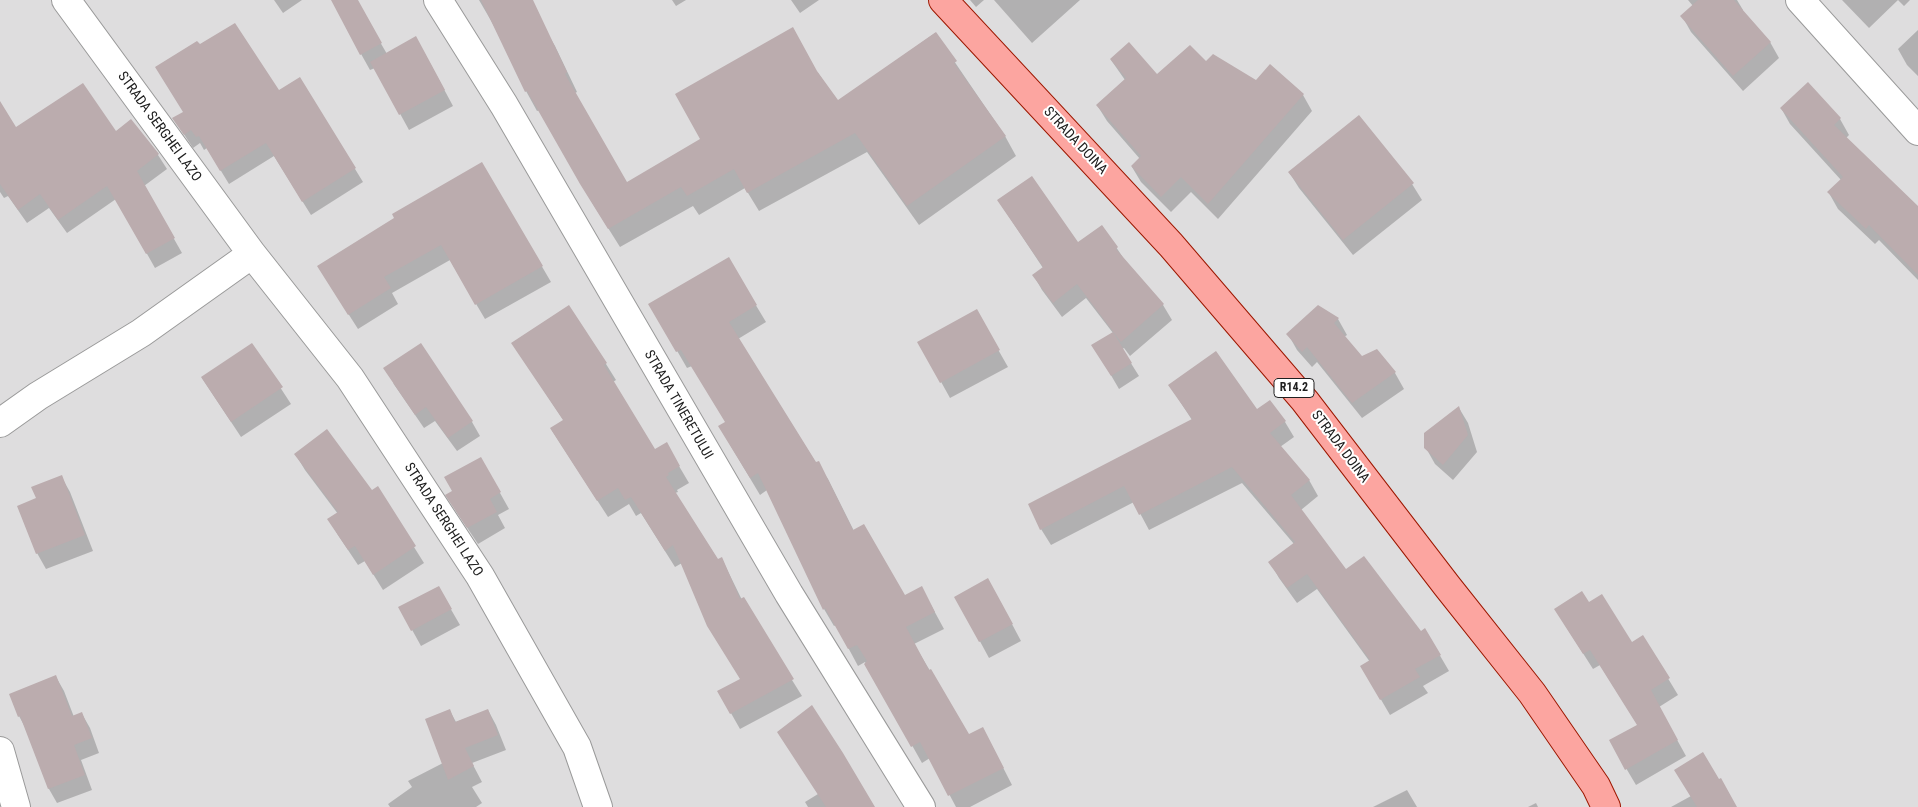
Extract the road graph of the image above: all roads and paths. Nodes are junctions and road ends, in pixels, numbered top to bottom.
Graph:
1 (66, 0) edge
2 (438, 0) edge
3 (943, 0) edge
4 (1800, 0) edge
5 (1918, 131) edge
6 (252, 254) junction
7 (0, 424) edge
8 (0, 751) edge
9 (16, 807) edge
10 (598, 807) edge
11 (921, 807) edge
12 (1606, 807) edge

1 - 6 street, STRADA SERGHEI LAZO
2 - 11 street, STRADA TINERETULUI
3 - 12 main road, STRADA DOINA / R14.2
4 - 5 street
6 - 7 street
6 - 10 street, STRADA SERGHEI LAZO
8 - 9 street

